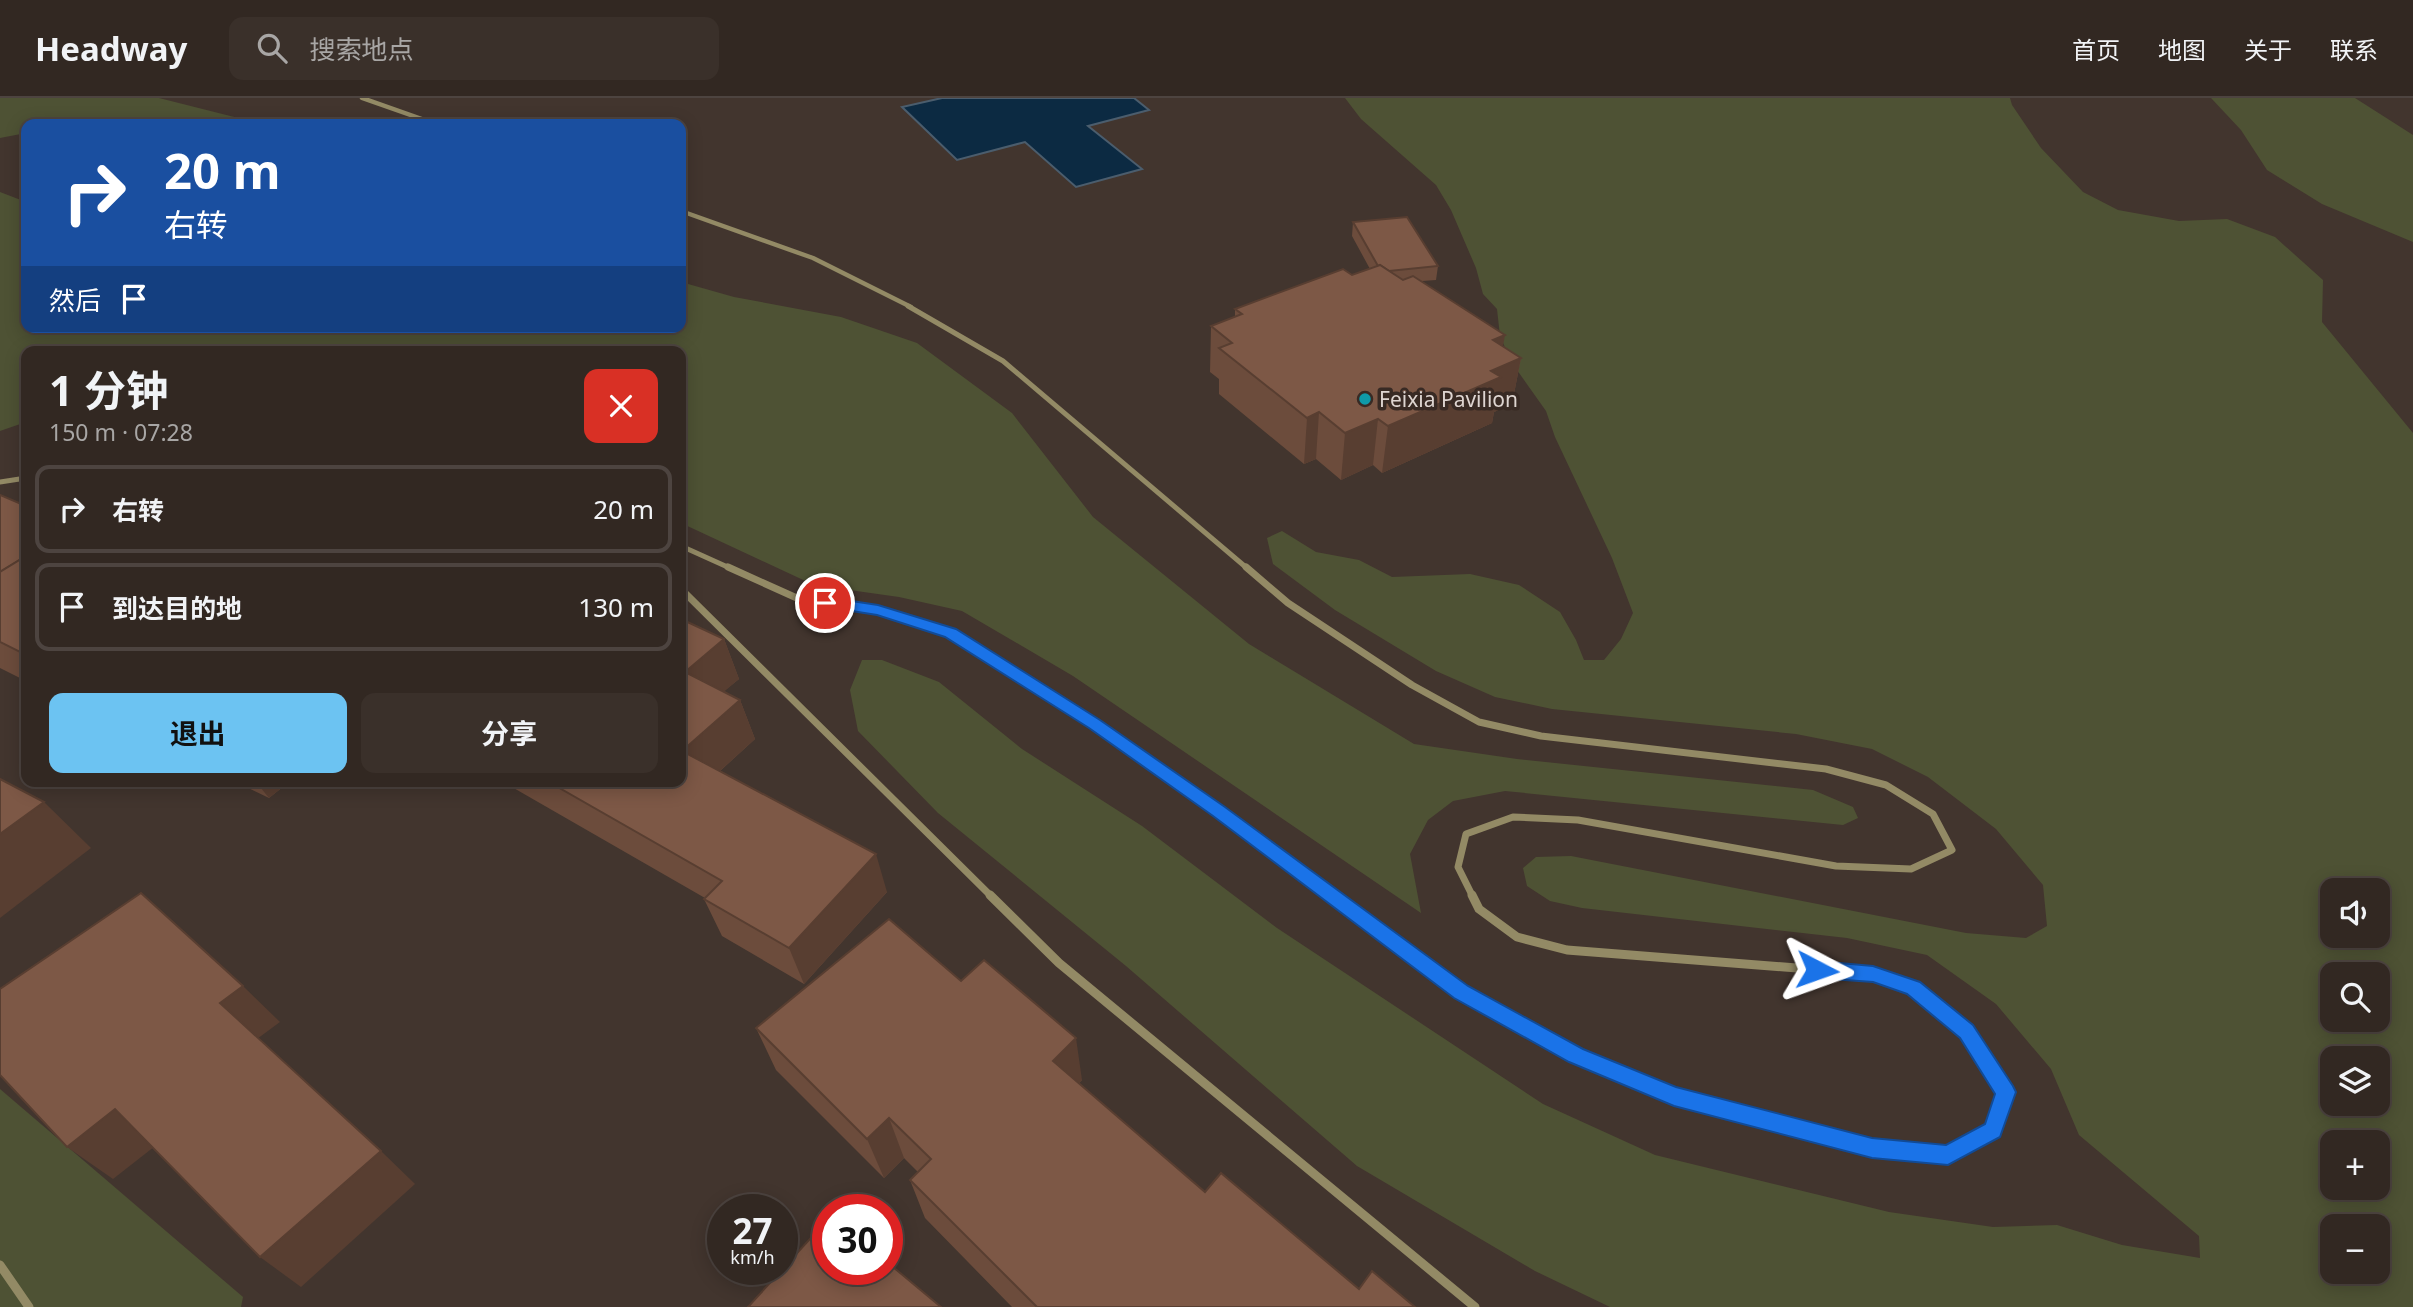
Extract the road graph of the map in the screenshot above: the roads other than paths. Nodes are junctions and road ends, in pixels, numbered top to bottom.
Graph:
1 (362, 98) edge
2 (422, 119) edge
3 (686, 213) edge
4 (21, 479) edge
5 (0, 482) edge
6 (686, 548) edge
7 (686, 594) edge
8 (0, 1265) edge
9 (29, 1307) edge
10 (1475, 1307) edge

1 - 2 street
3 - 6 street
4 - 5 street
7 - 10 street
8 - 9 street

